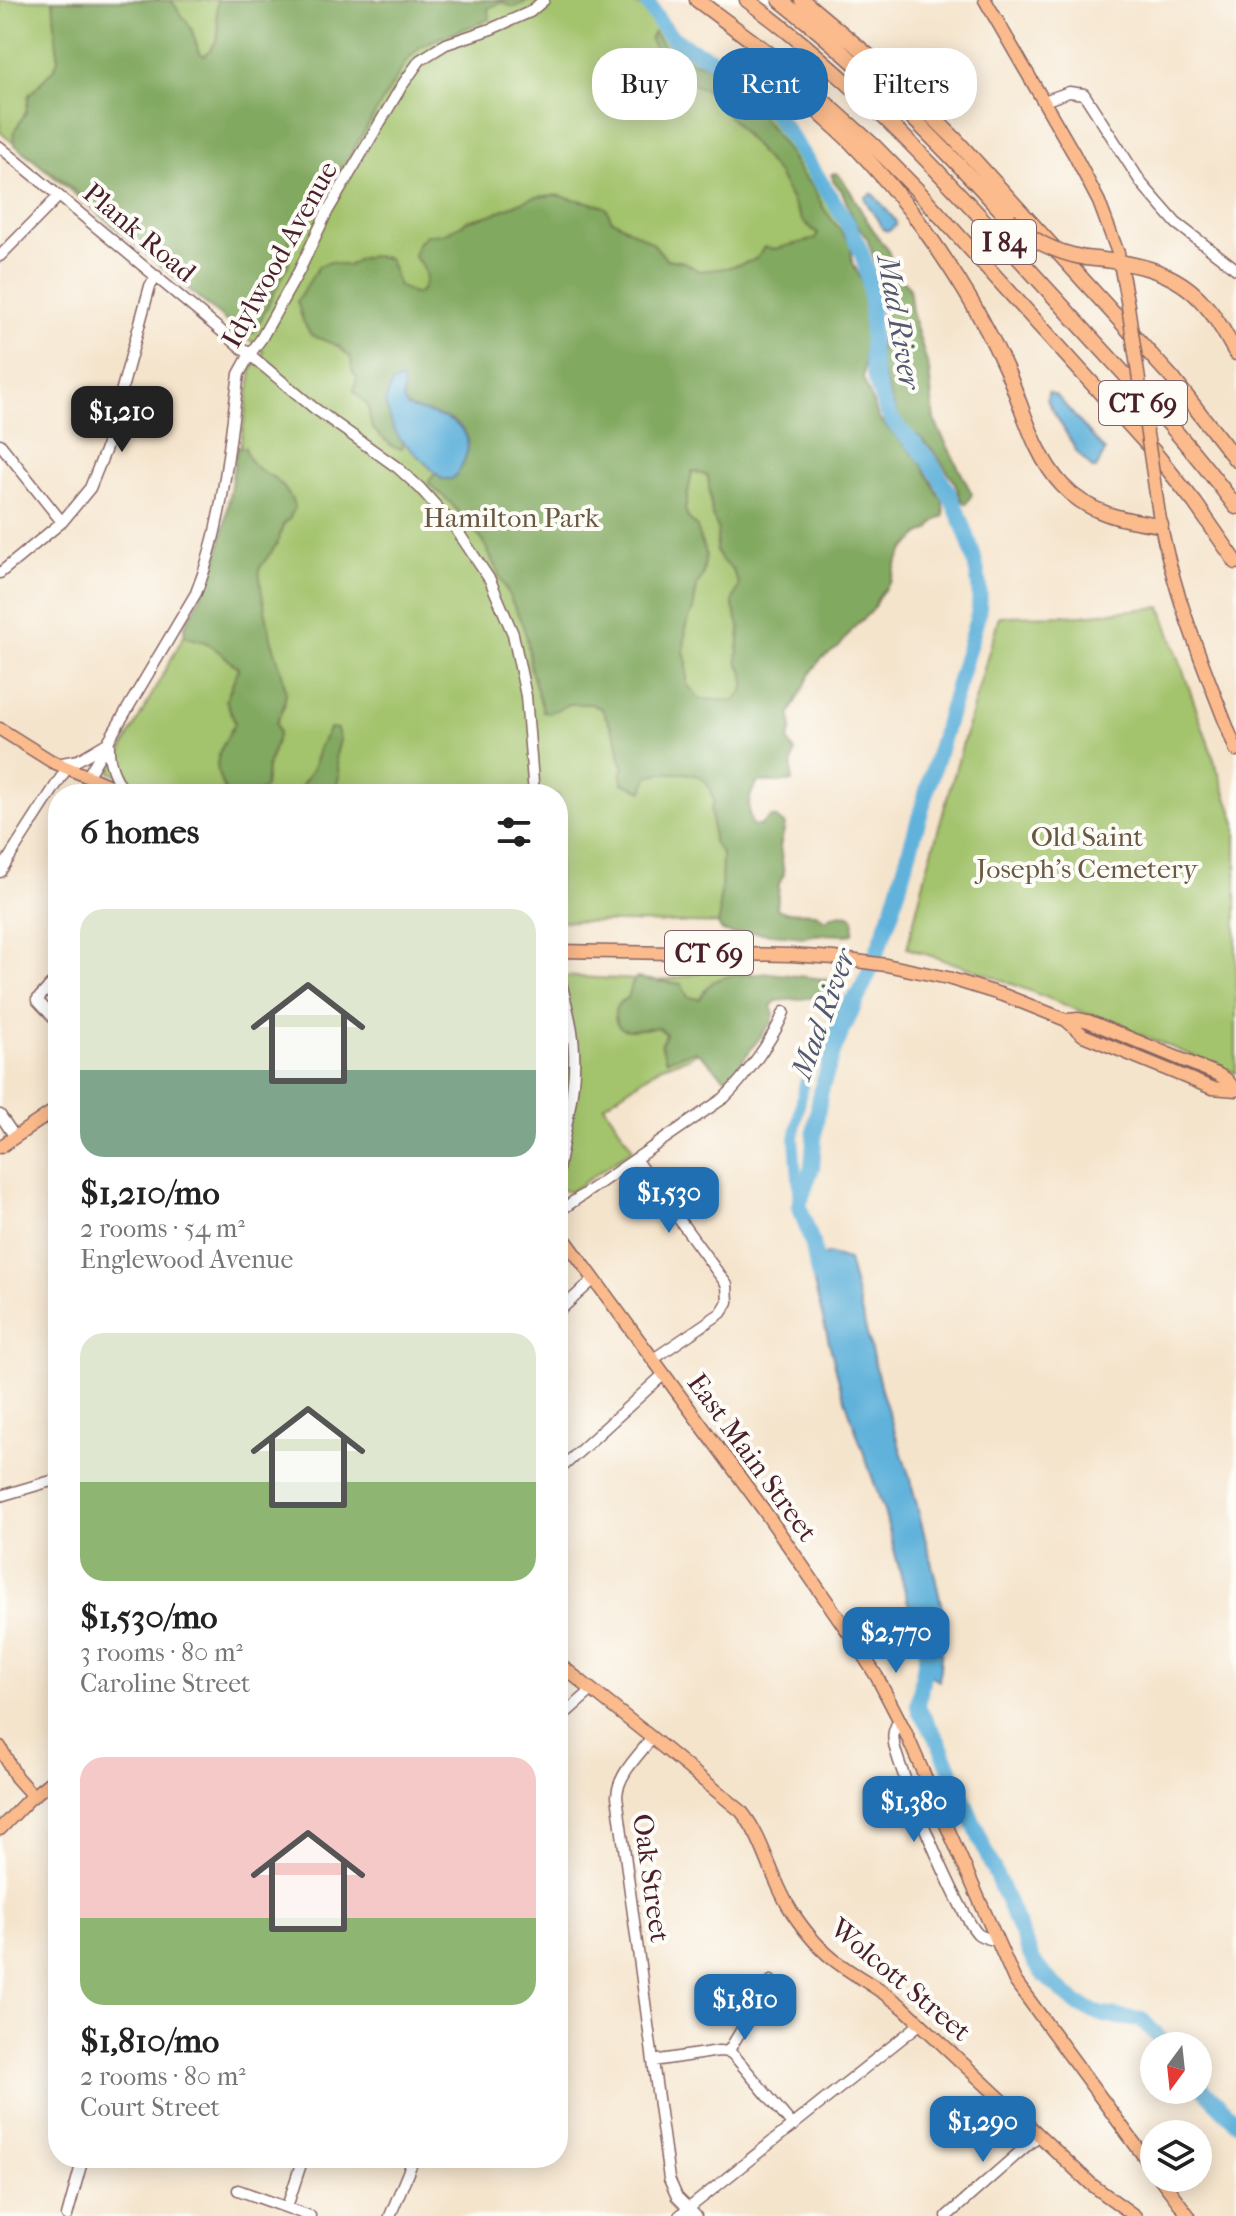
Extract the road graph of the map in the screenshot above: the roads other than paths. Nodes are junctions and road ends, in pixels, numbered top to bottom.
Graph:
1 (544, 0) edge
2 (697, 0) edge
3 (747, 0) edge
4 (780, 0) edge
5 (802, 0) edge
6 (985, 0) edge
7 (762, 48) edge
8 (1044, 101) junction
9 (828, 104) edge
10 (828, 119) edge
11 (0, 147) edge
12 (59, 196) junction
13 (0, 256) edge
14 (1120, 261) junction
15 (1236, 269) edge
16 (157, 276) junction
17 (1236, 353) edge
18 (250, 354) junction
19 (0, 444) edge
20 (1236, 460) edge
21 (1236, 507) edge
22 (62, 522) junction
23 (1161, 525) junction
24 (1236, 562) edge
25 (0, 573) edge
26 (0, 729) edge
27 (109, 742) junction
28 (1236, 750) edge
29 (62, 766) junction
30 (87, 777) junction
31 (51, 784) edge
32 (104, 784) edge
33 (120, 784) edge
34 (533, 784) edge
35 (48, 790) edge
36 (0, 872) edge
37 (568, 951) edge
38 (48, 988) edge
39 (48, 1012) edge
40 (784, 1012) dead end
41 (568, 1015) edge
42 (1235, 1089) edge
43 (568, 1109) edge
44 (0, 1115) edge
45 (48, 1115) edge
46 (15, 1137) junction
47 (0, 1147) edge
48 (635, 1159) junction
49 (568, 1205) edge
50 (568, 1244) edge
51 (594, 1279) junction
52 (568, 1303) edge
53 (652, 1360) junction
54 (663, 1375) junction
55 (568, 1462) edge
56 (48, 1482) edge
57 (0, 1496) edge
58 (568, 1671) edge
59 (592, 1690) junction
60 (568, 1711) edge
61 (899, 1719) junction
62 (652, 1738) junction
63 (0, 1747) edge
64 (48, 1784) edge
65 (33, 1796) junction
66 (0, 1829) edge
67 (995, 1940) junction
68 (771, 1981) dead end
69 (921, 2023) junction
70 (728, 2052) junction
71 (653, 2061) junction
72 (793, 2126) junction
73 (1039, 2135) junction
74 (1140, 2151) edge
75 (80, 2168) edge
76 (300, 2168) edge
77 (410, 2168) edge
78 (238, 2190) dead end
79 (1171, 2192) edge
80 (287, 2207) junction
81 (688, 2213) edge
82 (67, 2216) edge
83 (310, 2216) edge
84 (390, 2216) edge
85 (947, 2216) edge
86 (1135, 2216) edge
87 (1189, 2216) edge

1 - 18 street, Idylwood Avenue
2 - 7 highway, I 84
3 - 21 highway, I 84
4 - 14 highway, bridge
5 - 20 highway
6 - 8 main road, CT 69
8 - 14 main road, CT 69
8 - 15 street
9 - 24 highway, I 84
10 - 23 highway
11 - 12 street, Plank Road
12 - 13 street
12 - 16 street, Plank Road
14 - 17 highway
14 - 23 main road, CT 69, bridge
16 - 18 street, Plank Road
16 - 22 street
18 - 27 street, Idylwood Avenue
18 - 34 street, Plank Road
19 - 22 street
22 - 25 street
23 - 28 main road, CT 69
26 - 29 main road
27 - 29 street
27 - 30 street, Idylwood Avenue
27 - 33 street
29 - 30 main road
29 - 31 street
30 - 32 main road
35 - 36 street
37 - 42 main road, CT 69
38 - 39 street
40 - 48 street
41 - 43 street
44 - 46 street
45 - 46 main road
46 - 47 main road
48 - 49 street
48 - 53 street
50 - 51 main road, East Main Street
51 - 52 street
51 - 53 main road, East Main Street
53 - 54 main road, East Main Street
54 - 55 street
54 - 61 main road, East Main Street
56 - 57 street
58 - 59 main road, Wolcott Street
59 - 60 street
59 - 62 main road, Wolcott Street
61 - 67 main road, East Main Street
61 - 67 street, East Main Street
62 - 69 main road, Wolcott Street
62 - 71 street, Oak Street
63 - 65 main road
64 - 65 main road
65 - 66 main road
67 - 74 main road, East Main Street
68 - 70 street
69 - 72 street
69 - 73 main road, Wolcott Street
70 - 71 street
70 - 72 street
71 - 81 street, Oak Street
72 - 81 street
73 - 85 street
73 - 86 main road, Wolcott Street
75 - 82 street
76 - 80 street
77 - 84 street
78 - 80 street
79 - 87 main road
80 - 83 street

